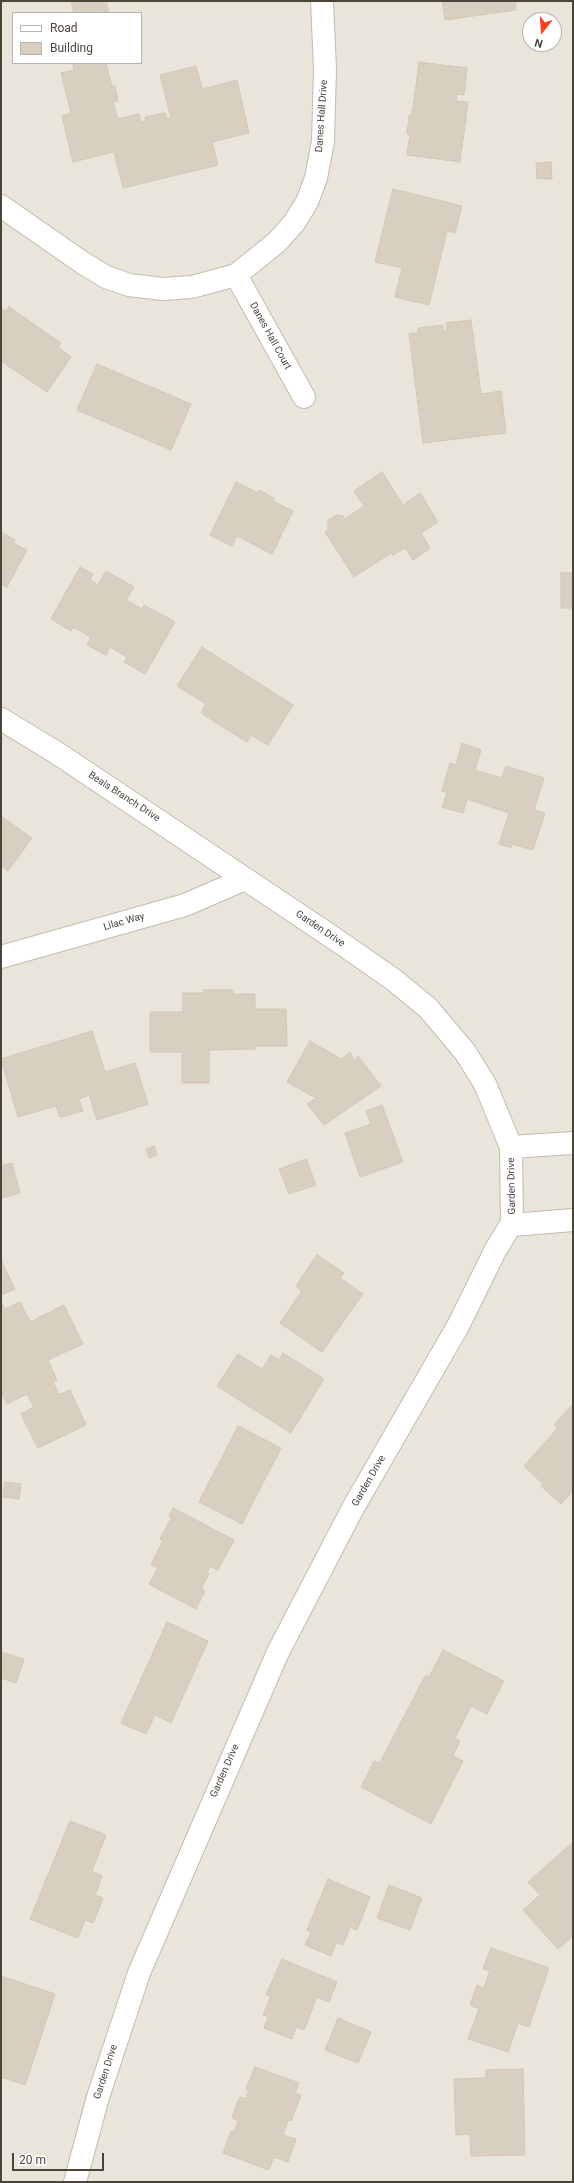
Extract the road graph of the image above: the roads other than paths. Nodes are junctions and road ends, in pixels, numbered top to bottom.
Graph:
1 (322, 1) edge
2 (1, 206) edge
3 (236, 275) junction
4 (304, 397) dead end
5 (1, 719) edge
6 (245, 879) junction
7 (1, 957) edge
8 (573, 1143) edge
9 (511, 1147) junction
10 (573, 1220) edge
11 (512, 1225) junction
12 (75, 2182) edge

1 - 3 street, Danes Hall Drive
2 - 3 street, Danes Hall Drive
3 - 4 street, Danes Hall Court
5 - 6 street, Beals Branch Drive
6 - 7 street, Lilac Way
6 - 9 street, Garden Drive
8 - 9 street
9 - 11 street, Garden Drive
10 - 11 street
11 - 12 street, Garden Drive

